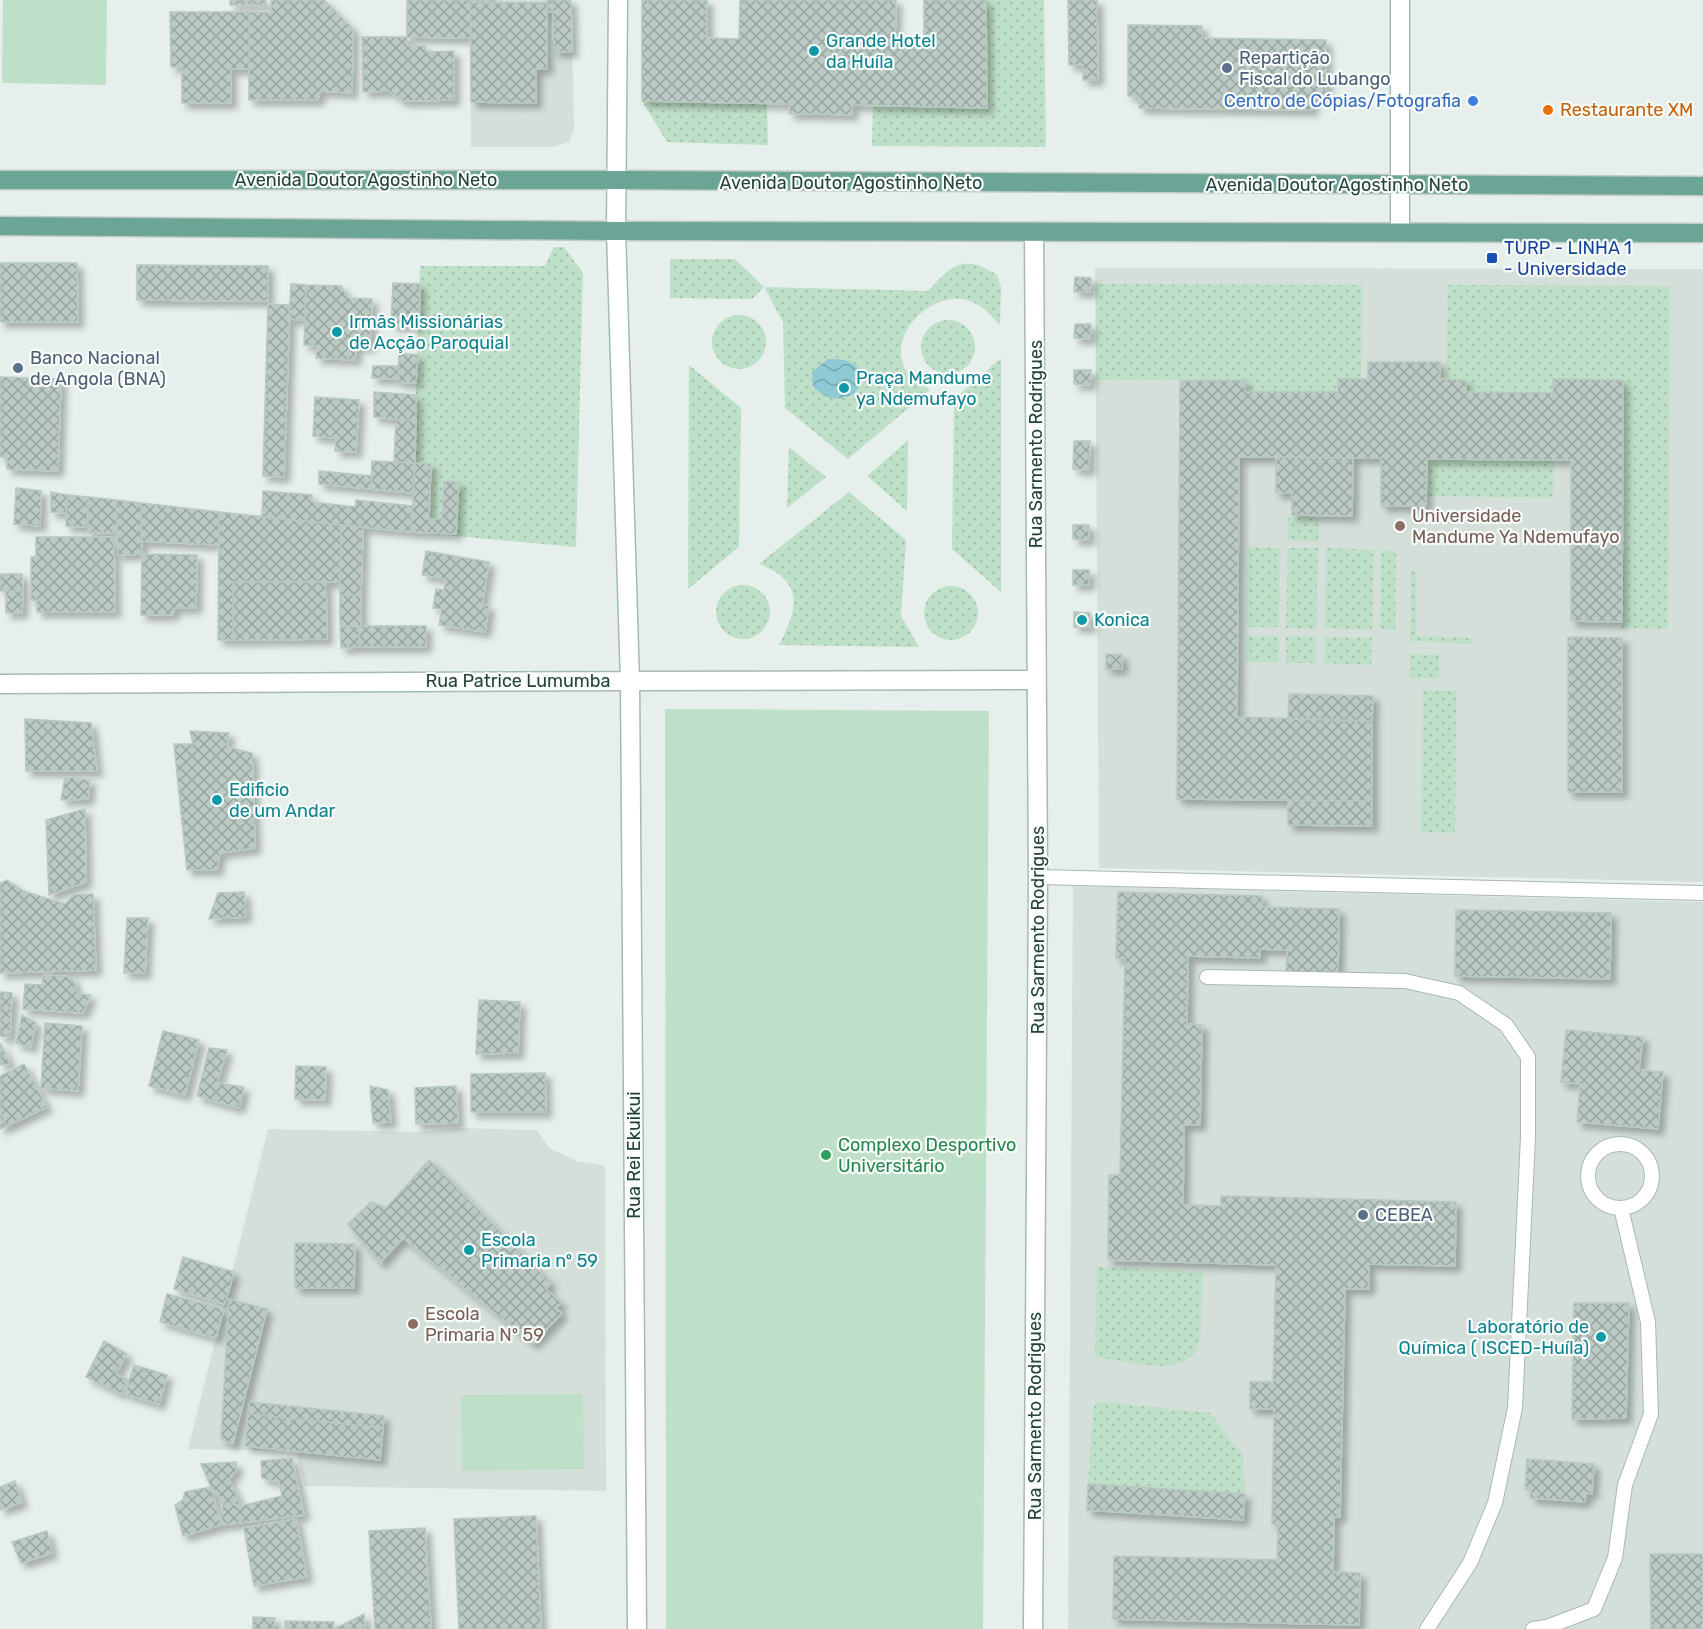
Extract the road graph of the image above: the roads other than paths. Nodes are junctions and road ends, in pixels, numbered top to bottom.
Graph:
1 (618, 0) edge
2 (1400, 0) edge
3 (0, 180) edge
4 (616, 180) junction
5 (1400, 185) junction
6 (1703, 186) edge
7 (0, 226) edge
8 (616, 231) junction
9 (1034, 232) junction
10 (1400, 232) junction
11 (1703, 233) edge
12 (1037, 680) junction
13 (630, 681) junction
14 (0, 684) edge
15 (1038, 877) junction
16 (1703, 893) edge
17 (1207, 977) dead end
18 (1621, 1208) junction
19 (637, 1629) edge
20 (1034, 1629) edge
21 (1427, 1629) edge
22 (1533, 1629) edge

1 - 4 street, Rua Rei Ekuikui
2 - 5 street
3 - 4 main road, Avenida Doutor Agostinho Neto
4 - 5 main road, Avenida Doutor Agostinho Neto
4 - 8 street, Rua Rei Ekuikui
5 - 6 main road, Avenida Doutor Agostinho Neto
5 - 10 street
7 - 8 main road
8 - 9 main road
8 - 13 street, Rua Rei Ekuikui
9 - 10 main road
9 - 12 street, Rua Sarmento Rodrigues
10 - 11 main road
12 - 13 street, Rua Patrice Lumumba
12 - 15 street, Rua Sarmento Rodrigues
13 - 14 street, Rua Patrice Lumumba
13 - 19 street, Rua Rei Ekuikui
15 - 16 lane
15 - 20 street, Rua Sarmento Rodrigues
17 - 21 lane
18 - 18 lane
18 - 22 lane

